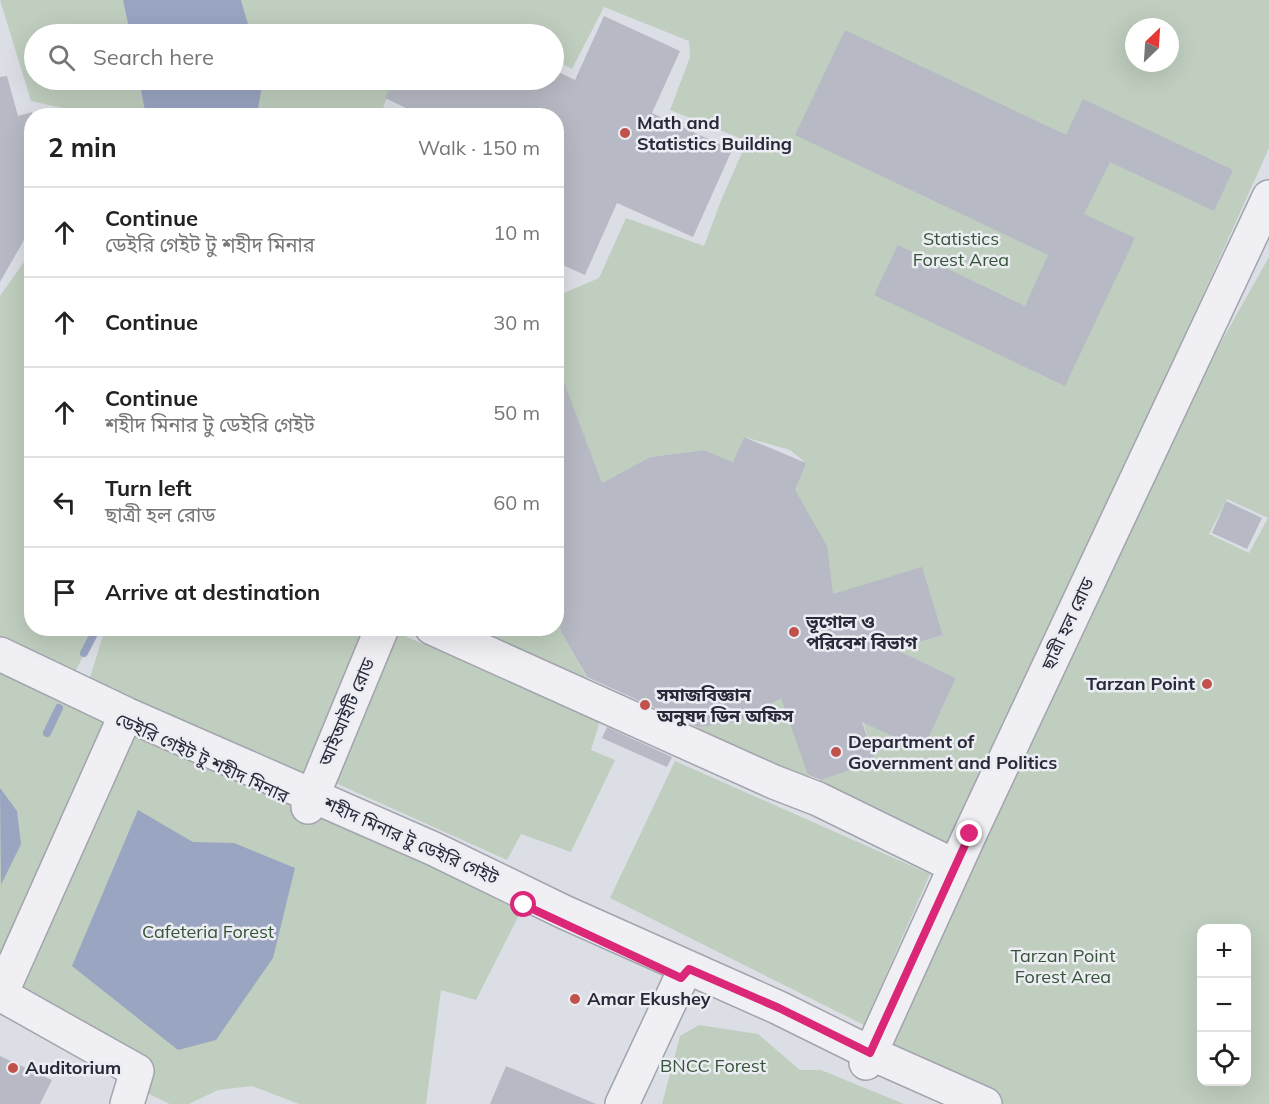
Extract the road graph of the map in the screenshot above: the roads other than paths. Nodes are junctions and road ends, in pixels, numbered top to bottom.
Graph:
1 (1269, 197) edge
2 (379, 636) edge
3 (450, 636) edge
4 (0, 654) edge
5 (0, 665) edge
6 (124, 718) junction
7 (310, 801) junction
8 (955, 866) junction
9 (685, 974) junction
10 (0, 994) edge
11 (868, 1058) junction
12 (127, 1104) edge
13 (622, 1104) edge
14 (957, 1104) edge
15 (985, 1104) edge

1 - 8 street, ছাত্রী হল রোড
2 - 7 street, আইআইটি রোড
3 - 8 street
4 - 6 street, শহীদ মিনার টু ডেইরি গেইট
5 - 6 street, ডেইরি গেইট টু শহীদ মিনার
6 - 7 street, শহীদ মিনার টু ডেইরি গেইট
6 - 10 street
7 - 9 street, ডেইরি গেইট টু শহীদ মিনার
7 - 9 street, শহীদ মিনার টু ডেইরি গেইট
8 - 11 street, ছাত্রী হল রোড
9 - 11 street
9 - 13 street
10 - 12 street
11 - 14 street
11 - 15 street

